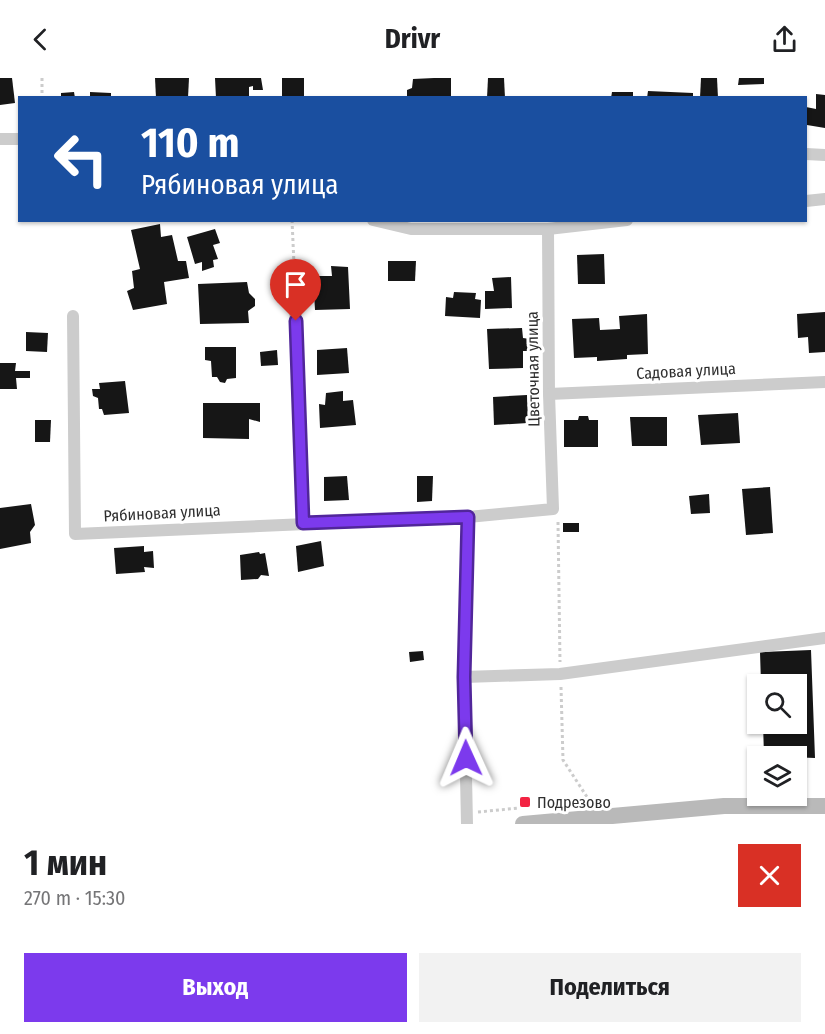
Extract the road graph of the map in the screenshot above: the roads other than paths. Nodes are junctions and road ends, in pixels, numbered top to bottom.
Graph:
1 (0, 139) edge
2 (18, 139) edge
3 (807, 154) edge
4 (825, 155) edge
5 (825, 199) edge
6 (807, 201) edge
7 (381, 222) edge
8 (609, 222) edge
9 (548, 229) junction
10 (294, 276) road end
11 (73, 316) dead end
12 (825, 382) edge
13 (549, 394) junction
14 (553, 509) joint
15 (468, 517) junction
16 (303, 523) junction
17 (825, 638) edge
18 (464, 677) junction
19 (825, 806) edge
20 (467, 824) edge
21 (523, 824) edge

1 - 2 street
3 - 4 street
5 - 6 street
7 - 9 street
8 - 9 street
9 - 13 street, Цветочная улица
10 - 16 street
11 - 16 street, Рябиновая улица
12 - 13 street, Садовая улица
13 - 14 street, Цветочная улица
14 - 15 street, Рябиновая улица
15 - 16 street, Рябиновая улица
15 - 18 street
17 - 18 street
18 - 20 street
19 - 21 main road

